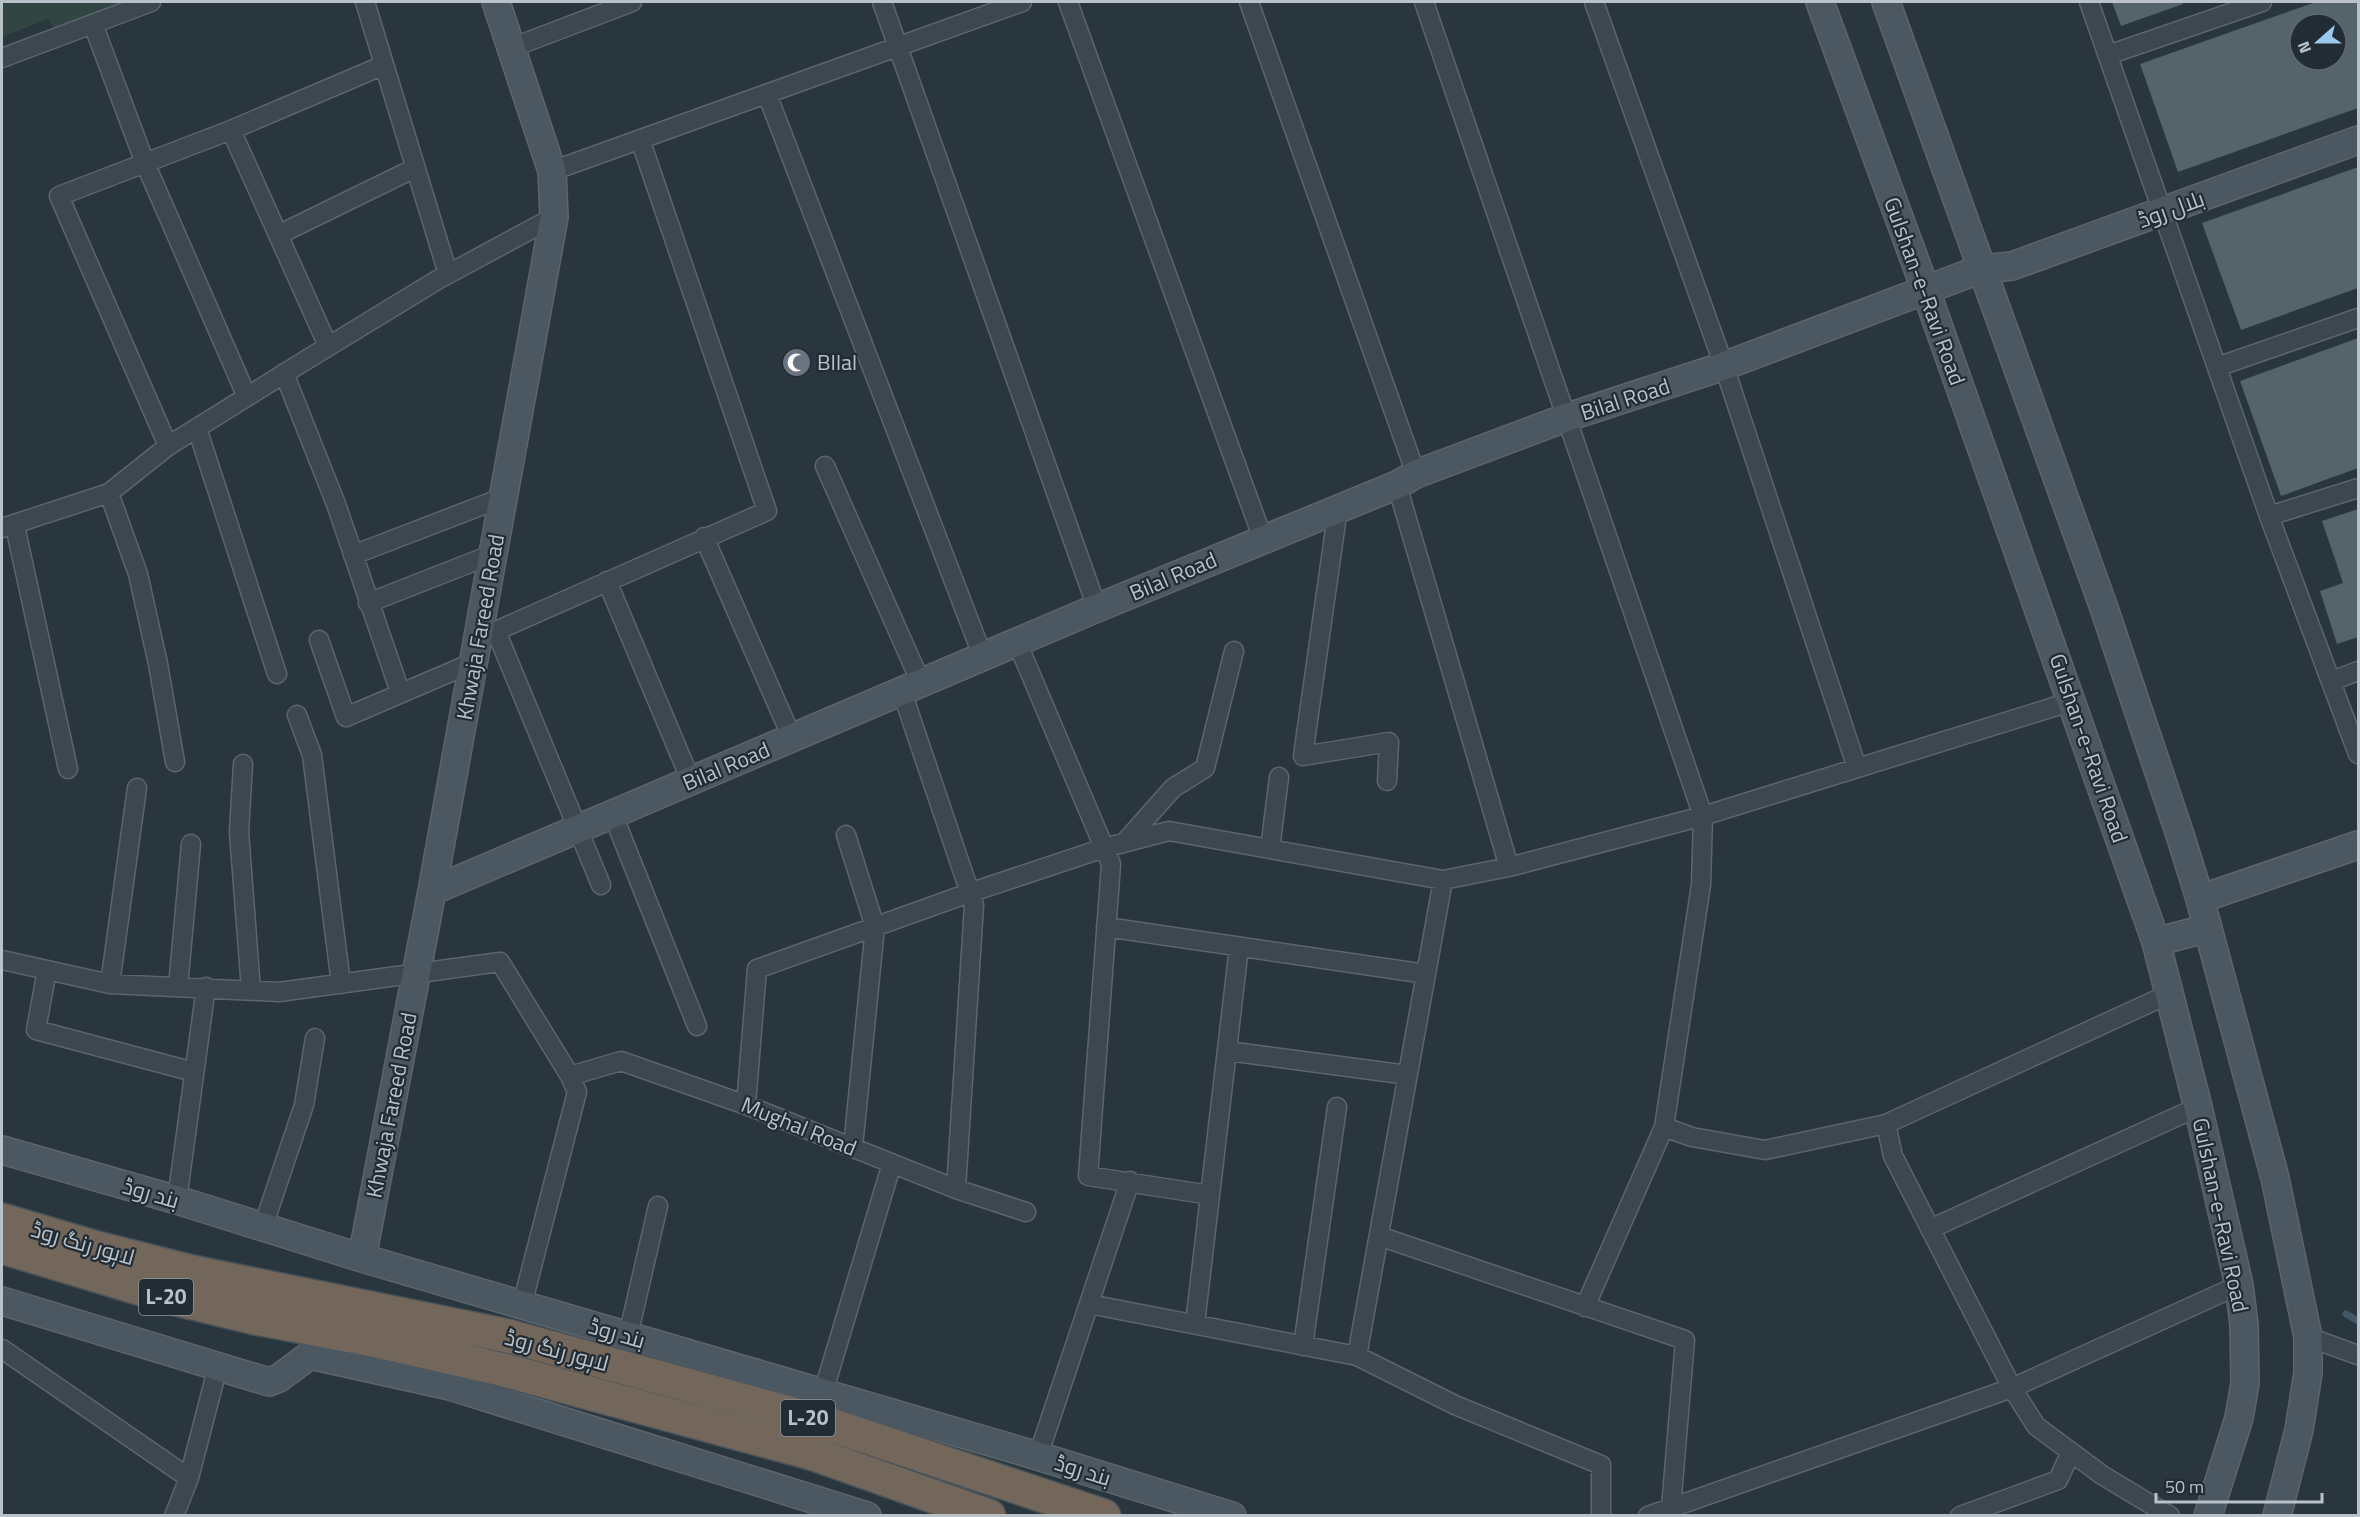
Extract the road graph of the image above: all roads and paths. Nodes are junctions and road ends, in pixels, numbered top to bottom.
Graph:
1 (151, 2) edge
2 (365, 2) edge
3 (496, 2) edge
4 (632, 2) edge
5 (882, 2) edge
6 (1022, 2) edge
7 (1068, 2) edge
8 (1249, 2) edge
9 (1424, 2) edge
10 (1594, 2) edge
11 (1820, 2) edge
12 (1886, 2) edge
13 (2089, 2) edge
14 (2262, 2) edge
15 (93, 24) junction
16 (898, 46) junction
17 (511, 48) junction
18 (2108, 55) junction
19 (2, 58) edge
20 (384, 65) junction
21 (767, 94) junction
22 (231, 130) junction
23 (640, 139) junction
24 (2358, 140) edge
25 (144, 163) junction
26 (415, 168) junction
27 (552, 171) junction
28 (2163, 212) junction
29 (554, 217) junction
30 (278, 235) junction
31 (1982, 269) junction
32 (448, 274) junction
33 (1926, 291) junction
34 (2358, 318) edge
35 (328, 346) junction
36 (1724, 366) junction
37 (2217, 367) junction
38 (284, 373) junction
39 (247, 396) junction
40 (1568, 417) junction
41 (197, 428) junction
42 (168, 446) junction
43 (825, 466) dead end
44 (1406, 479) junction
45 (2358, 488) edge
46 (109, 493) junction
47 (504, 497) junction
48 (1338, 508) junction
49 (2269, 516) junction
50 (8, 527) edge
51 (705, 537) junction
52 (1263, 539) junction
53 (494, 554) junction
54 (353, 555) junction
55 (608, 581) junction
56 (368, 603) junction
57 (1097, 608) junction
58 (319, 640) dead end
59 (1017, 642) junction
60 (483, 644) junction
61 (1234, 651) dead end
62 (983, 657) junction
63 (2358, 671) edge
64 (277, 674) dead end
65 (2332, 681) junction
66 (912, 687) junction
67 (400, 692) junction
68 (2073, 701) junction
69 (297, 715) dead end
70 (792, 738) junction
71 (2358, 754) edge
72 (175, 762) dead end
73 (243, 764) dead end
74 (1857, 768) junction
75 (68, 769) dead end
76 (1279, 777) dead end
77 (691, 781) junction
78 (1387, 781) dead end
79 (137, 788) dead end
80 (613, 815) junction
81 (1703, 816) junction
82 (578, 830) junction
83 (846, 835) dead end
84 (1125, 842) junction
85 (191, 844) dead end
86 (2358, 845) edge
87 (1104, 848) junction
88 (1270, 849) junction
89 (1509, 867) junction
90 (1443, 880) junction
91 (602, 885) dead end
92 (432, 891) junction
93 (969, 893) junction
94 (2200, 899) junction
95 (875, 927) junction
96 (1106, 927) junction
97 (2208, 928) junction
98 (2156, 942) junction
99 (1239, 947) junction
100 (2, 960) edge
101 (47, 970) junction
102 (416, 973) junction
103 (1426, 974) junction
104 (110, 984) junction
105 (341, 984) junction
106 (178, 987) junction
107 (206, 987) junction
108 (251, 990) junction
109 (2169, 994) junction
110 (697, 1026) dead end
111 (315, 1038) dead end
112 (1227, 1051) junction
113 (194, 1072) junction
114 (1408, 1075) junction
115 (570, 1076) junction
116 (746, 1105) junction
117 (1337, 1107) dead end
118 (2198, 1107) junction
119 (1886, 1124) junction
120 (1664, 1128) junction
121 (853, 1147) junction
122 (2, 1150) edge
123 (892, 1163) junction
124 (1130, 1181) junction
125 (956, 1189) junction
126 (1210, 1195) junction
127 (177, 1200) junction
128 (658, 1206) dead end
129 (1026, 1212) dead end
130 (2, 1220) edge
131 (263, 1227) junction
132 (1930, 1229) junction
133 (1379, 1236) junction
134 (2, 1247) edge
135 (362, 1258) junction
136 (2239, 1285) junction
137 (2, 1301) edge
138 (1089, 1304) junction
139 (522, 1305) junction
140 (1586, 1306) junction
141 (1196, 1324) junction
142 (628, 1336) junction
143 (2308, 1337) junction
144 (1304, 1346) junction
145 (2, 1349) edge
146 (2358, 1355) edge
147 (1357, 1356) junction
148 (218, 1366) junction
149 (2012, 1388) junction
150 (824, 1393) junction
151 (2071, 1452) junction
152 (1038, 1456) junction
153 (189, 1478) junction
154 (1671, 1508) junction
155 (174, 1515) edge
156 (867, 1515) edge
157 (989, 1515) edge
158 (1104, 1515) edge
159 (1232, 1515) edge
160 (1601, 1515) edge
161 (1648, 1515) edge
162 (1960, 1515) edge
163 (2170, 1515) edge
164 (2208, 1515) edge
165 (2277, 1515) edge

1 - 15 street
2 - 20 street
3 - 17 main road, Khwaja Fareed Road
4 - 17 street
5 - 16 street
6 - 16 street
7 - 52 street
8 - 44 street
9 - 40 street
10 - 36 street
11 - 33 main road, Gulshan-e-Ravi Road
12 - 31 main road
13 - 18 street
14 - 18 street
15 - 19 street
15 - 25 street
16 - 21 street
16 - 57 street
17 - 27 main road, Khwaja Fareed Road
18 - 28 street
20 - 22 street
20 - 26 street
21 - 23 street
21 - 62 street
22 - 25 street
22 - 30 street
23 - 27 street
23 - 51 street
24 - 28 main road, بلال روڈ
25 - 39 street
25 - 42 street
26 - 30 street
26 - 32 street
27 - 29 main road, Khwaja Fareed Road
28 - 31 main road, بلال روڈ
28 - 37 street
29 - 32 street
29 - 47 main road, Khwaja Fareed Road
30 - 35 street
31 - 33 main road, بلال روڈ
31 - 94 main road
32 - 35 street
33 - 36 main road, Bilal Road
33 - 68 main road, Gulshan-e-Ravi Road
34 - 37 street
35 - 38 street
36 - 40 main road, Bilal Road
36 - 74 street
37 - 49 street
38 - 39 street
38 - 54 street
39 - 41 street
40 - 44 main road, Bilal Road
40 - 81 street
41 - 42 street
41 - 64 street
42 - 46 street
43 - 66 street
44 - 48 main road, Bilal Road
44 - 89 street
45 - 49 street
46 - 50 street
46 - 72 street
47 - 53 main road, Khwaja Fareed Road
47 - 54 street
48 - 52 main road, Bilal Road
48 - 78 street
49 - 65 street
50 - 75 street
51 - 55 street
51 - 70 street
52 - 57 main road, Bilal Road
53 - 56 street
53 - 60 main road, Khwaja Fareed Road
54 - 56 street
55 - 60 street
55 - 77 street
56 - 67 street
57 - 59 main road, Bilal Road
58 - 67 street
59 - 62 main road, Bilal Road
59 - 87 street
60 - 67 street
60 - 82 street
60 - 92 main road, Khwaja Fareed Road
61 - 84 street
62 - 66 main road, Bilal Road
63 - 65 street
65 - 71 street
66 - 70 main road, Bilal Road
66 - 93 street
68 - 74 street
68 - 98 main road, Gulshan-e-Ravi Road
69 - 105 street
70 - 77 main road, Bilal Road
73 - 108 street
74 - 81 street
76 - 88 street
77 - 80 main road, Bilal Road
79 - 104 street
80 - 82 main road, Bilal Road
80 - 110 street
81 - 89 street
81 - 120 street
82 - 91 street
82 - 92 main road, Bilal Road
83 - 95 street
84 - 87 street
84 - 88 street
85 - 106 street
86 - 94 main road
87 - 93 street
87 - 96 street
88 - 90 street
89 - 90 street
90 - 103 street
92 - 102 main road, Khwaja Fareed Road
93 - 95 street
93 - 125 street
94 - 97 main road
95 - 116 street
95 - 121 street
96 - 99 street
96 - 124 street
97 - 98 main road
97 - 143 main road
98 - 109 main road, Gulshan-e-Ravi Road
99 - 103 street
99 - 112 street
100 - 101 street
101 - 104 street
101 - 113 street
102 - 105 street
102 - 115 street
102 - 135 main road, Khwaja Fareed Road
103 - 114 street
104 - 106 street
105 - 108 street
106 - 107 street
107 - 108 street
107 - 113 street
109 - 118 main road, Gulshan-e-Ravi Road
109 - 119 street
111 - 131 street
112 - 114 street
112 - 126 street
113 - 127 street
114 - 133 street
115 - 116 street, Mughal Road
115 - 139 street
116 - 121 street, Mughal Road
117 - 144 street
118 - 132 street
118 - 136 main road, Gulshan-e-Ravi Road
119 - 120 street
119 - 132 street
120 - 140 street
121 - 123 street, Mughal Road
122 - 127 main road, بند روڈ
123 - 125 street, Mughal Road
123 - 150 street
124 - 126 street
124 - 138 street
125 - 129 street, Mughal Road
126 - 141 street
127 - 131 main road, بند روڈ
128 - 142 street
130 - 158 highway, لاہور رنگ روڈ / L-20
131 - 135 main road, بند روڈ
132 - 149 street
133 - 140 street
133 - 147 street
134 - 157 highway, لاہور رنگ روڈ / L-20
135 - 139 main road, بند روڈ
136 - 149 street
136 - 164 main road, Gulshan-e-Ravi Road
137 - 148 main road
138 - 141 street
138 - 152 street
139 - 142 main road, بند روڈ
140 - 154 street
141 - 144 street
142 - 150 main road, بند روڈ
143 - 146 street
143 - 165 main road
144 - 147 street
145 - 153 street
147 - 160 street
148 - 153 street
148 - 156 main road
149 - 151 street
149 - 154 street
150 - 152 main road, بند روڈ
151 - 162 street
151 - 163 street
152 - 159 main road, بند روڈ
153 - 155 street
154 - 161 street

